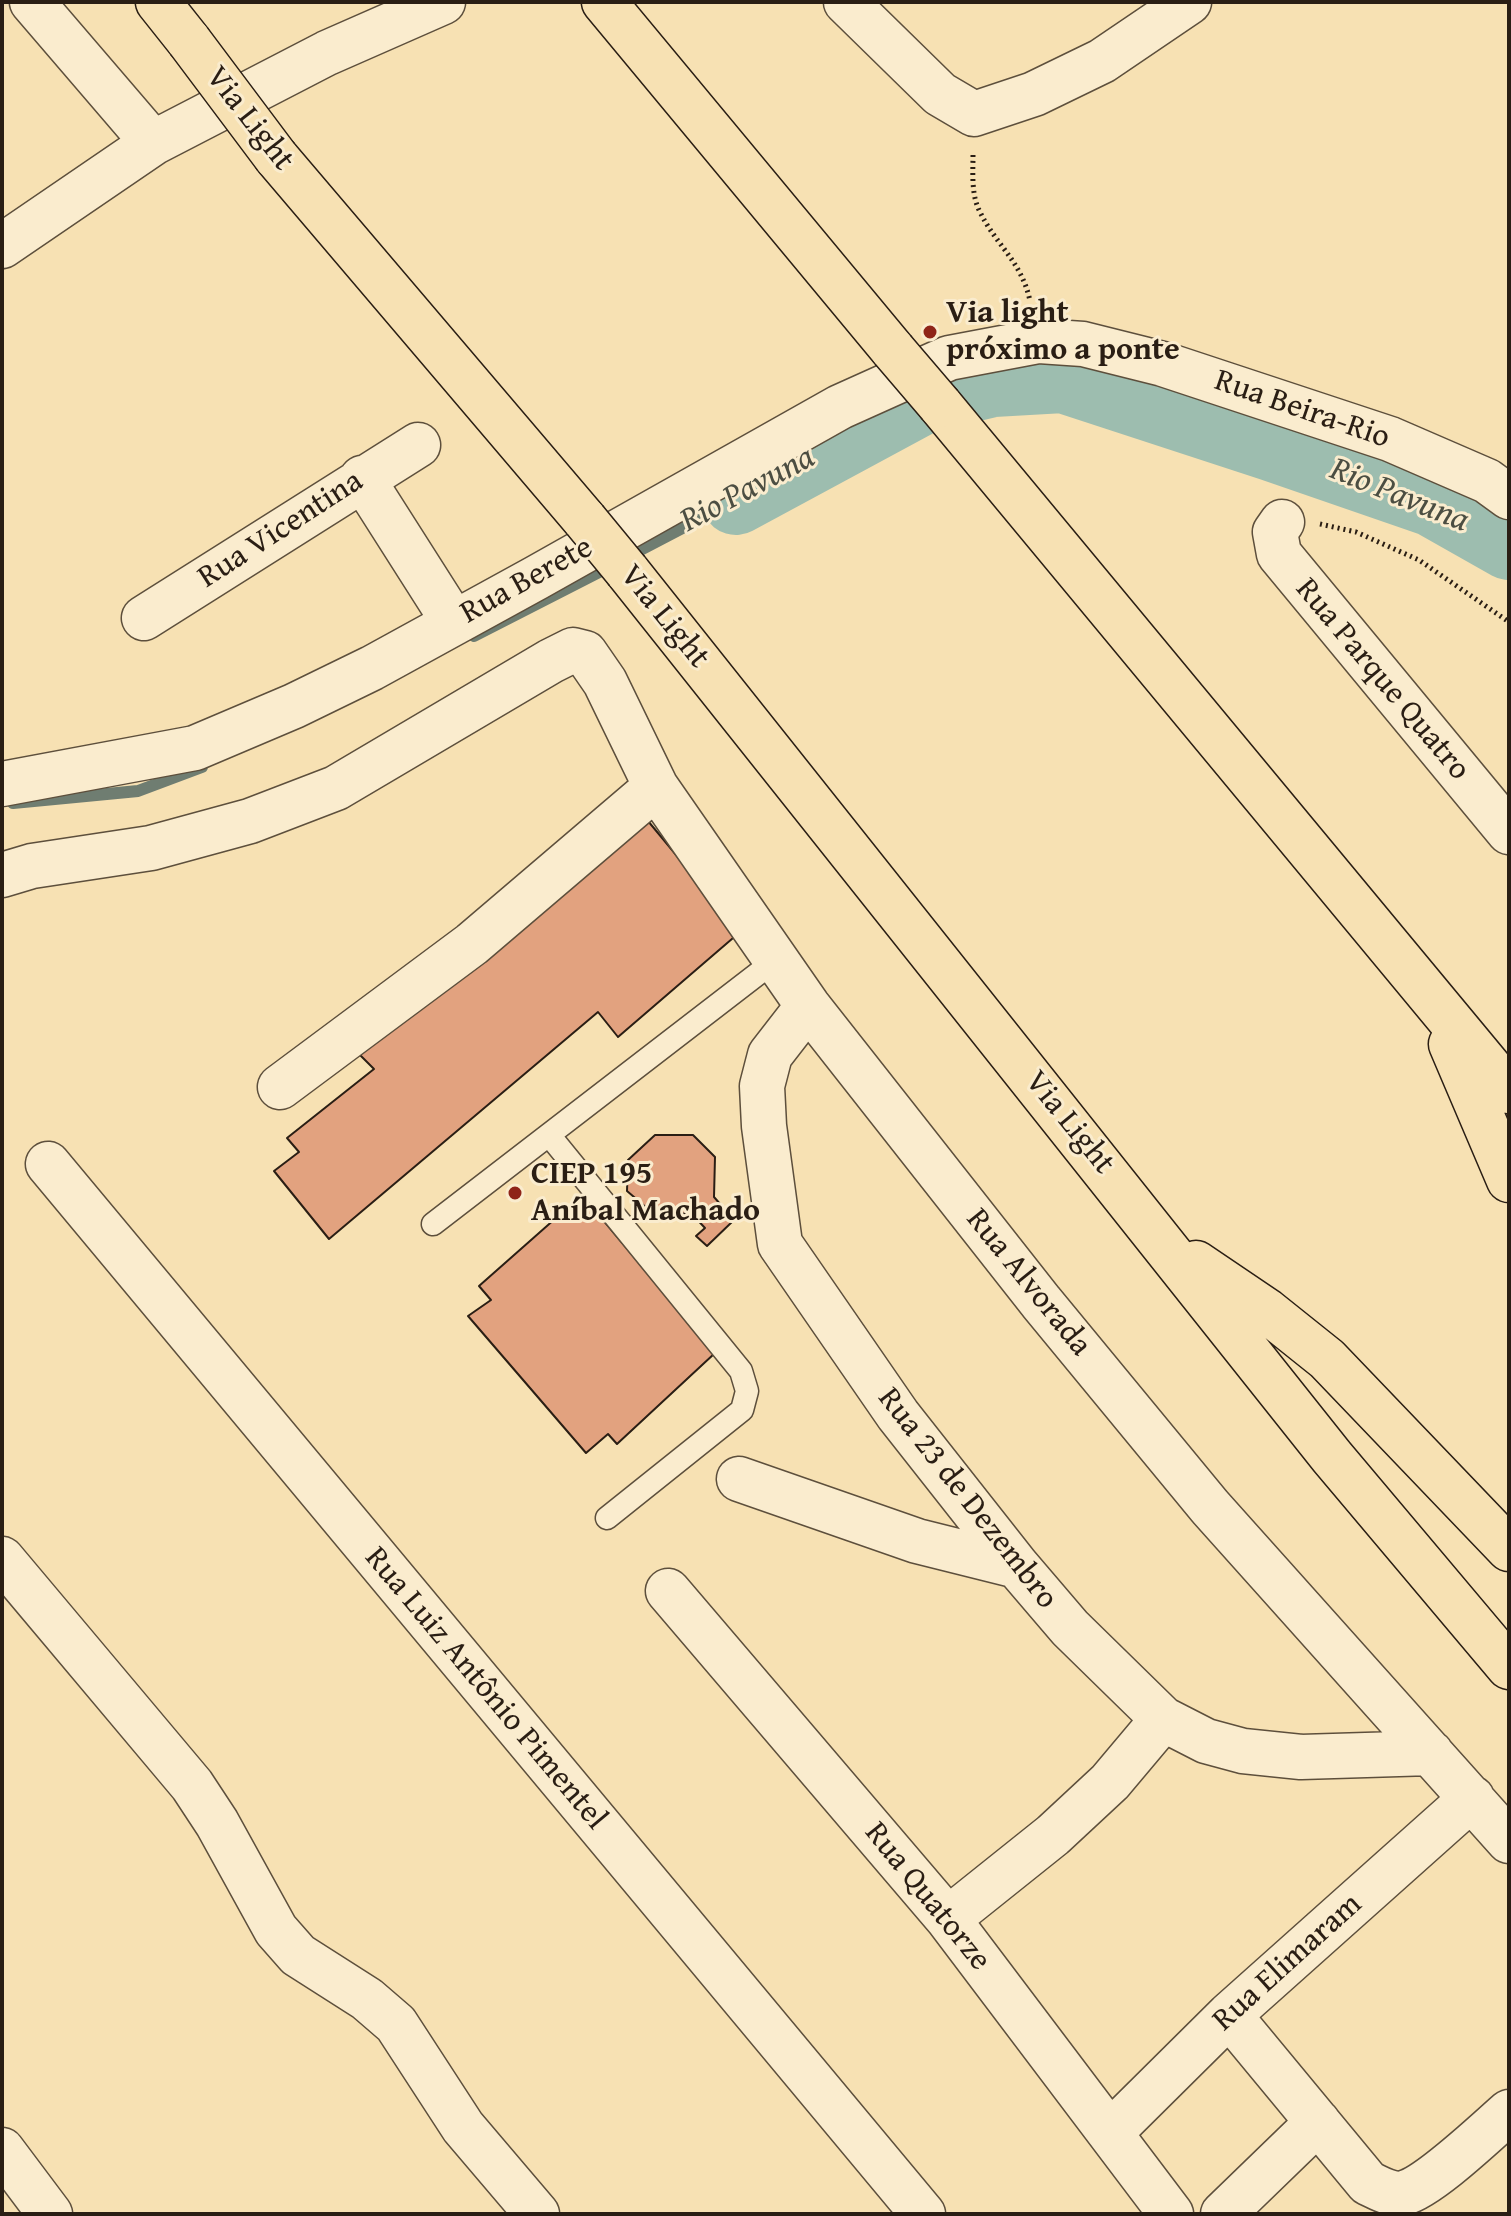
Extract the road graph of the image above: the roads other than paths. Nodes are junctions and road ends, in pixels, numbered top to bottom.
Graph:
1 (32, 2) edge
2 (158, 2) edge
3 (443, 2) edge
4 (846, 2) edge
5 (1189, 2) edge
6 (607, 6) edge
7 (153, 143) junction
8 (2, 246) edge
9 (1039, 341) joint
10 (418, 445) dead end
11 (362, 478) junction
12 (1509, 497) edge
13 (1282, 522) road end
14 (144, 618) dead end
15 (453, 621) junction
16 (2, 784) edge
17 (656, 787) junction
18 (1509, 832) edge
19 (2, 875) edge
20 (777, 959) junction
21 (1430, 998) junction
22 (808, 1006) junction
23 (280, 1087) dead end
24 (1509, 1091) edge
25 (549, 1135) junction
26 (48, 1164) dead end
27 (1509, 1180) edge
28 (433, 1224) dead end
29 (1161, 1239) junction
30 (739, 1479) dead end
31 (607, 1518) dead end
32 (1509, 1549) edge
33 (2, 1559) edge
34 (1017, 1566) junction
35 (668, 1591) dead end
36 (1509, 1667) edge
37 (1163, 1719) junction
38 (1431, 1753) junction
39 (1472, 1798) junction
40 (1509, 1841) edge
41 (948, 1919) junction
42 (1229, 2015) junction
43 (1509, 2112) edge
44 (1318, 2122) junction
45 (1110, 2133) junction
46 (2, 2150) edge
47 (50, 2214) edge
48 (537, 2214) edge
49 (923, 2214) edge
50 (1171, 2214) edge
51 (1223, 2214) edge

1 - 7 street
2 - 29 main road, Via Light, bridge
3 - 7 street
4 - 5 street
6 - 21 main road, bridge
7 - 8 street
9 - 12 street, Rua Beira-Rio
9 - 15 street, Rua Berete
10 - 11 street, Rua Vicentina
11 - 14 street, Rua Vicentina
11 - 15 street
13 - 18 street, Rua Parque Quatro
15 - 16 street, Rua Berete
17 - 19 street, Rua Alvorada
17 - 20 street, Rua Alvorada
17 - 23 street
20 - 22 street, Rua Alvorada
20 - 25 lane
21 - 24 main road
21 - 27 main road
22 - 34 street, Rua 23 de Dezembro
22 - 38 street, Rua Alvorada
25 - 28 lane
25 - 31 lane
26 - 49 street, Rua Luiz Antônio Pimentel
29 - 32 main road
29 - 36 main road, Via Light
30 - 34 street
33 - 48 street
34 - 37 street, Rua 23 de Dezembro
35 - 41 street, Rua Quatorze
37 - 38 street, Rua 23 de Dezembro
37 - 41 street
38 - 39 street, Rua Alvorada
39 - 40 street, Rua Alvorada
39 - 42 street, Rua Elimaram
41 - 45 street, Rua Quatorze
42 - 44 street
42 - 45 street, Rua Elimaram
43 - 44 street
44 - 51 street
45 - 50 street, Rua Quatorze
46 - 47 street

